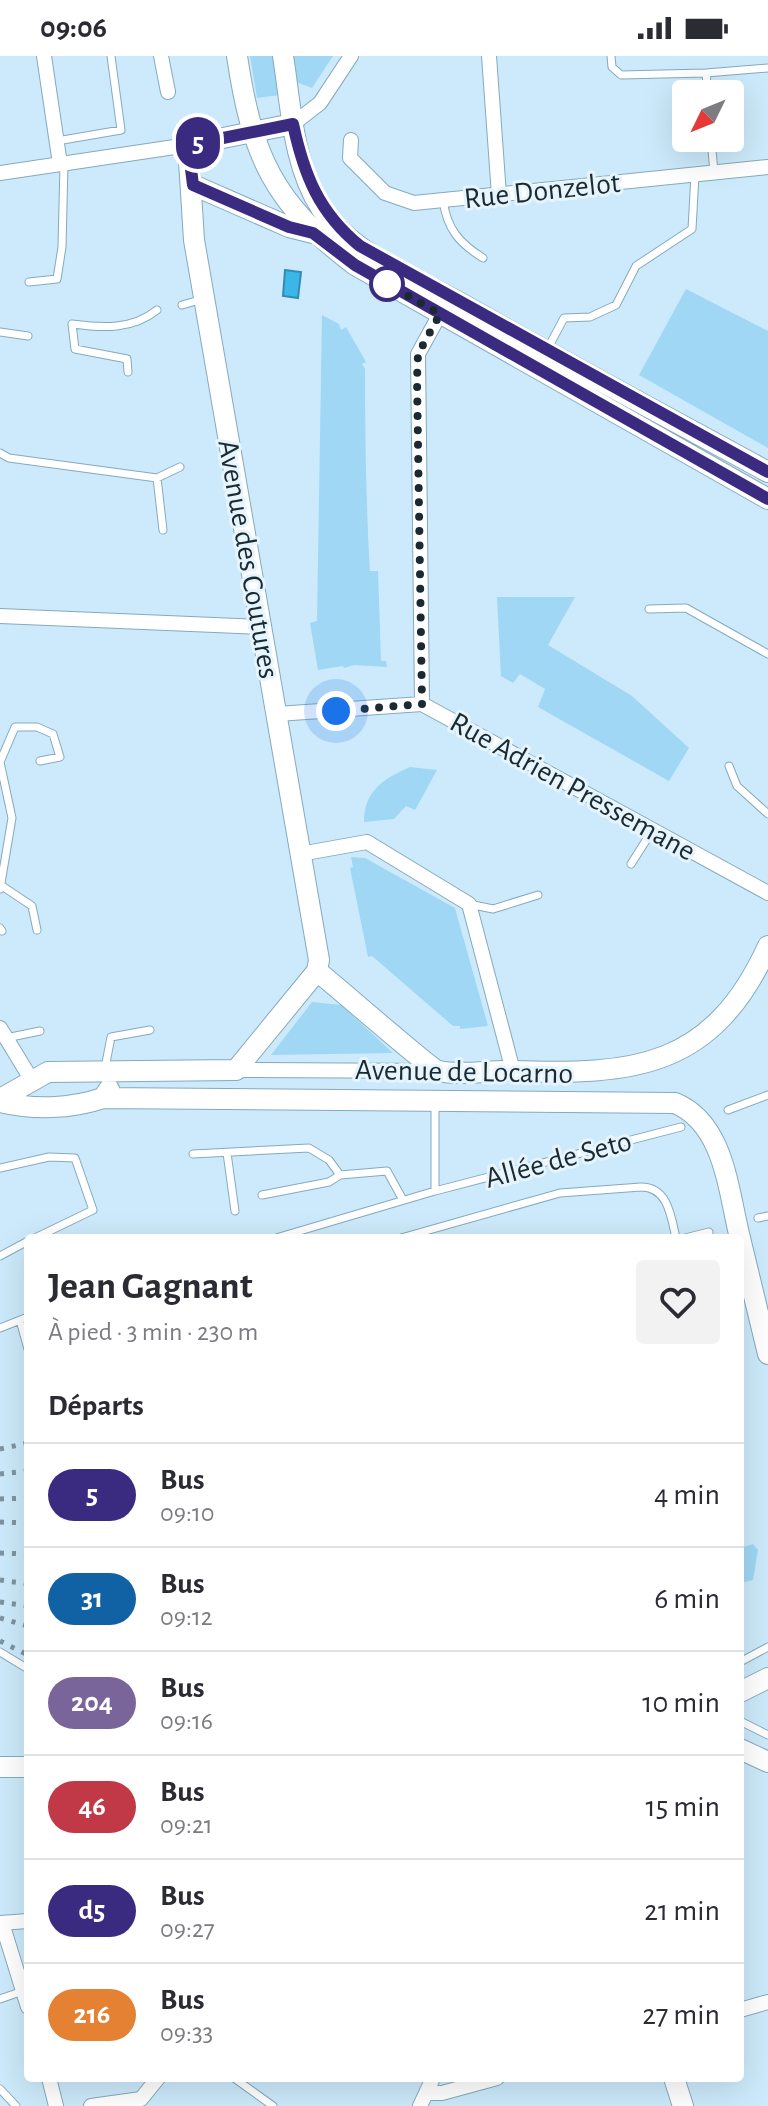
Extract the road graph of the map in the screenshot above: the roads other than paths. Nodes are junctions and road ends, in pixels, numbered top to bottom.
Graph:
1 (44, 56) edge
2 (111, 56) edge
3 (161, 56) edge
4 (237, 56) edge
5 (283, 56) edge
6 (351, 56) edge
7 (489, 56) edge
8 (611, 56) edge
9 (768, 68) edge
10 (706, 73) junction
11 (707, 80) edge
12 (168, 92) dead end
13 (293, 124) junction
14 (252, 131) junction
15 (351, 140) dead end
16 (57, 141) junction
17 (188, 145) junction
18 (712, 152) edge
19 (62, 164) junction
20 (768, 167) edge
21 (0, 173) edge
22 (714, 173) junction
23 (695, 175) junction
24 (193, 185) junction
25 (499, 195) junction
26 (443, 200) junction
27 (313, 233) junction
28 (483, 258) dead end
29 (29, 282) dead end
30 (204, 299) junction
31 (182, 305) dead end
32 (157, 310) dead end
33 (440, 314) junction
34 (0, 332) edge
35 (28, 336) dead end
36 (546, 351) junction
37 (128, 372) dead end
38 (0, 453) edge
39 (180, 467) dead end
40 (768, 472) edge
41 (157, 478) junction
42 (768, 499) edge
43 (163, 530) dead end
44 (649, 609) dead end
45 (0, 616) edge
46 (261, 627) junction
47 (768, 654) edge
48 (422, 704) junction
49 (277, 714) junction
50 (40, 761) dead end
51 (729, 766) dead end
52 (768, 814) edge
53 (654, 829) junction
54 (300, 854) junction
55 (631, 864) dead end
56 (1, 888) edge
57 (768, 893) edge
58 (538, 895) dead end
59 (469, 904) junction
60 (37, 930) dead end
61 (768, 947) edge
62 (317, 971) junction
63 (150, 1030) dead end
64 (40, 1031) dead end
65 (3, 1033) edge
66 (105, 1070) junction
67 (236, 1070) junction
68 (437, 1071) junction
69 (513, 1071) junction
70 (31, 1079) junction
71 (768, 1095) edge
72 (103, 1098) junction
73 (0, 1100) edge
74 (435, 1102) junction
75 (37, 1105) junction
76 (728, 1110) dead end
77 (681, 1127) dead end
78 (227, 1153) junction
79 (193, 1154) dead end
80 (0, 1168) edge
81 (340, 1175) junction
82 (435, 1191) junction
83 (262, 1195) dead end
84 (403, 1200) junction
85 (235, 1211) dead end
86 (768, 1216) edge
87 (758, 1218) dead end
88 (709, 1232) dead end
89 (43, 1234) edge
90 (289, 1234) edge
91 (415, 1234) edge
92 (675, 1234) edge
93 (701, 1234) edge
94 (739, 1234) edge
95 (24, 1243) edge
96 (744, 1255) edge
97 (0, 1256) edge
98 (24, 1319) edge
99 (0, 1328) edge
100 (768, 1354) edge
101 (768, 1647) edge
102 (0, 1652) edge
103 (744, 1660) edge
104 (24, 1667) edge
105 (768, 1678) edge
106 (744, 1690) edge
107 (744, 1723) edge
108 (768, 1735) edge
109 (744, 1751) edge
110 (768, 1762) edge
111 (0, 1767) edge
112 (24, 1767) edge
113 (24, 1921) edge
114 (1, 1923) edge
115 (23, 1991) junction
116 (24, 1994) edge
117 (0, 1999) edge
118 (768, 2002) edge
119 (744, 2009) edge
120 (50, 2082) edge
121 (155, 2082) edge
122 (240, 2082) edge
123 (482, 2082) edge
124 (675, 2082) edge
125 (0, 2089) edge
126 (423, 2099) edge
127 (16, 2106) edge
128 (56, 2106) edge
129 (91, 2106) edge
130 (273, 2106) edge
131 (683, 2106) edge

1 - 16 street
2 - 16 lane
3 - 12 street
4 - 14 street
5 - 13 street
6 - 13 street
7 - 25 street
8 - 10 lane
9 - 10 lane
10 - 11 lane
13 - 14 street
13 - 36 street
14 - 17 street
14 - 27 street
15 - 26 street, Rue Donzelot
16 - 19 street
17 - 19 street
17 - 24 street, Avenue des Coutures
18 - 22 lane
19 - 21 street
19 - 29 lane
20 - 22 street, Rue Donzelot
22 - 23 street, Rue Donzelot
23 - 25 street, Rue Donzelot
23 - 36 lane
24 - 27 street
24 - 30 street, Avenue des Coutures
25 - 26 street, Rue Donzelot
26 - 28 lane
27 - 33 street
30 - 31 lane
30 - 46 street, Avenue des Coutures
32 - 37 lane
33 - 42 street
33 - 48 street
34 - 35 lane
36 - 40 street
38 - 41 lane
39 - 41 lane
41 - 43 lane
44 - 47 lane
45 - 46 street
46 - 49 street, Avenue des Coutures
48 - 49 street, Rue Adrien Pressemane
48 - 53 street, Rue Adrien Pressemane
49 - 54 street, Avenue des Coutures
50 - 56 lane
51 - 52 lane
53 - 55 lane
53 - 57 street, Rue Adrien Pressemane
54 - 59 street
54 - 62 street, Avenue des Coutures
56 - 60 lane
58 - 59 lane
59 - 69 street
61 - 69 street, Avenue de Locarno
62 - 67 street
62 - 68 street
63 - 66 lane
64 - 65 lane
65 - 70 street
66 - 67 street, Avenue de Locarno
66 - 70 street, Avenue de Locarno
66 - 72 street
67 - 68 street, Avenue de Locarno
68 - 69 street, Avenue de Locarno
70 - 73 street
70 - 75 street
71 - 76 lane
72 - 74 street
72 - 75 street
73 - 75 street
74 - 82 lane
74 - 94 street
77 - 82 lane, Allée de Seto
78 - 79 lane
78 - 81 lane
78 - 85 lane
80 - 89 lane
81 - 83 lane
81 - 84 lane
82 - 84 lane, Allée de Seto
84 - 90 lane, Allée de Seto
86 - 87 lane
88 - 93 lane
91 - 92 lane, Allée de Seto
95 - 97 lane
96 - 100 street
98 - 99 lane
101 - 103 lane
102 - 104 lane
105 - 106 street
107 - 108 lane
109 - 110 street
111 - 112 street
113 - 114 street
114 - 115 street
115 - 116 street
115 - 117 lane
118 - 119 street
120 - 128 street
121 - 129 street
122 - 130 lane
123 - 126 street
124 - 131 street
125 - 127 lane

